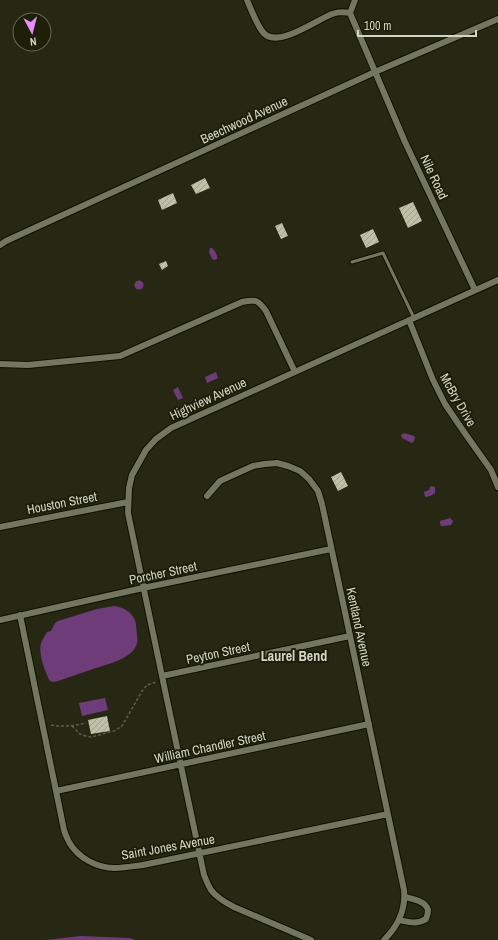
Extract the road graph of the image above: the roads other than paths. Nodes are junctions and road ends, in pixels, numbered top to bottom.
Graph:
1 (247, 0) edge
2 (356, 0) edge
3 (350, 13) junction
4 (498, 19) edge
5 (375, 72) junction
6 (0, 245) edge
7 (352, 262) dead end
8 (498, 280) edge
9 (475, 290) junction
10 (411, 319) junction
11 (0, 364) edge
12 (295, 372) junction
13 (498, 487) edge
14 (207, 496) dead end
15 (128, 502) junction
16 (0, 527) edge
17 (331, 549) junction
18 (143, 588) junction
19 (20, 616) junction
20 (0, 620) edge
21 (350, 636) junction
22 (162, 676) junction
23 (369, 724) junction
24 (180, 764) junction
25 (56, 791) junction
26 (388, 814) junction
27 (199, 853) junction
28 (405, 897) junction
29 (399, 920) junction
30 (311, 940) edge
31 (384, 940) edge

1 - 3 street
2 - 3 street
3 - 5 street, Nile Road
4 - 5 street, Beechwood Avenue
5 - 6 street, Beechwood Avenue
5 - 9 street, Nile Road
7 - 10 lane
8 - 9 street, Highview Avenue
9 - 10 street, Highview Avenue
10 - 12 street, Highview Avenue
10 - 13 street, McBry Drive
11 - 12 street
12 - 15 street, Highview Avenue
14 - 17 street, Kentland Avenue
15 - 16 street, Houston Street
15 - 18 street, Highview Avenue
17 - 18 street, Porcher Street
17 - 21 street, Kentland Avenue
18 - 19 street, Porcher Street
18 - 22 street, Highview Avenue
19 - 20 street, Porcher Street
19 - 25 street, Saint Jones Avenue
21 - 22 street, Peyton Street
21 - 23 street, Kentland Avenue
22 - 24 street
23 - 24 street, William Chandler Street
23 - 26 street, Kentland Avenue
24 - 25 street, William Chandler Street
24 - 27 street
25 - 27 street, Saint Jones Avenue
26 - 27 street, Saint Jones Avenue
26 - 28 street, Kentland Avenue
27 - 30 street
28 - 29 street, Kentland Avenue
28 - 29 street
29 - 31 street, Kentland Avenue

